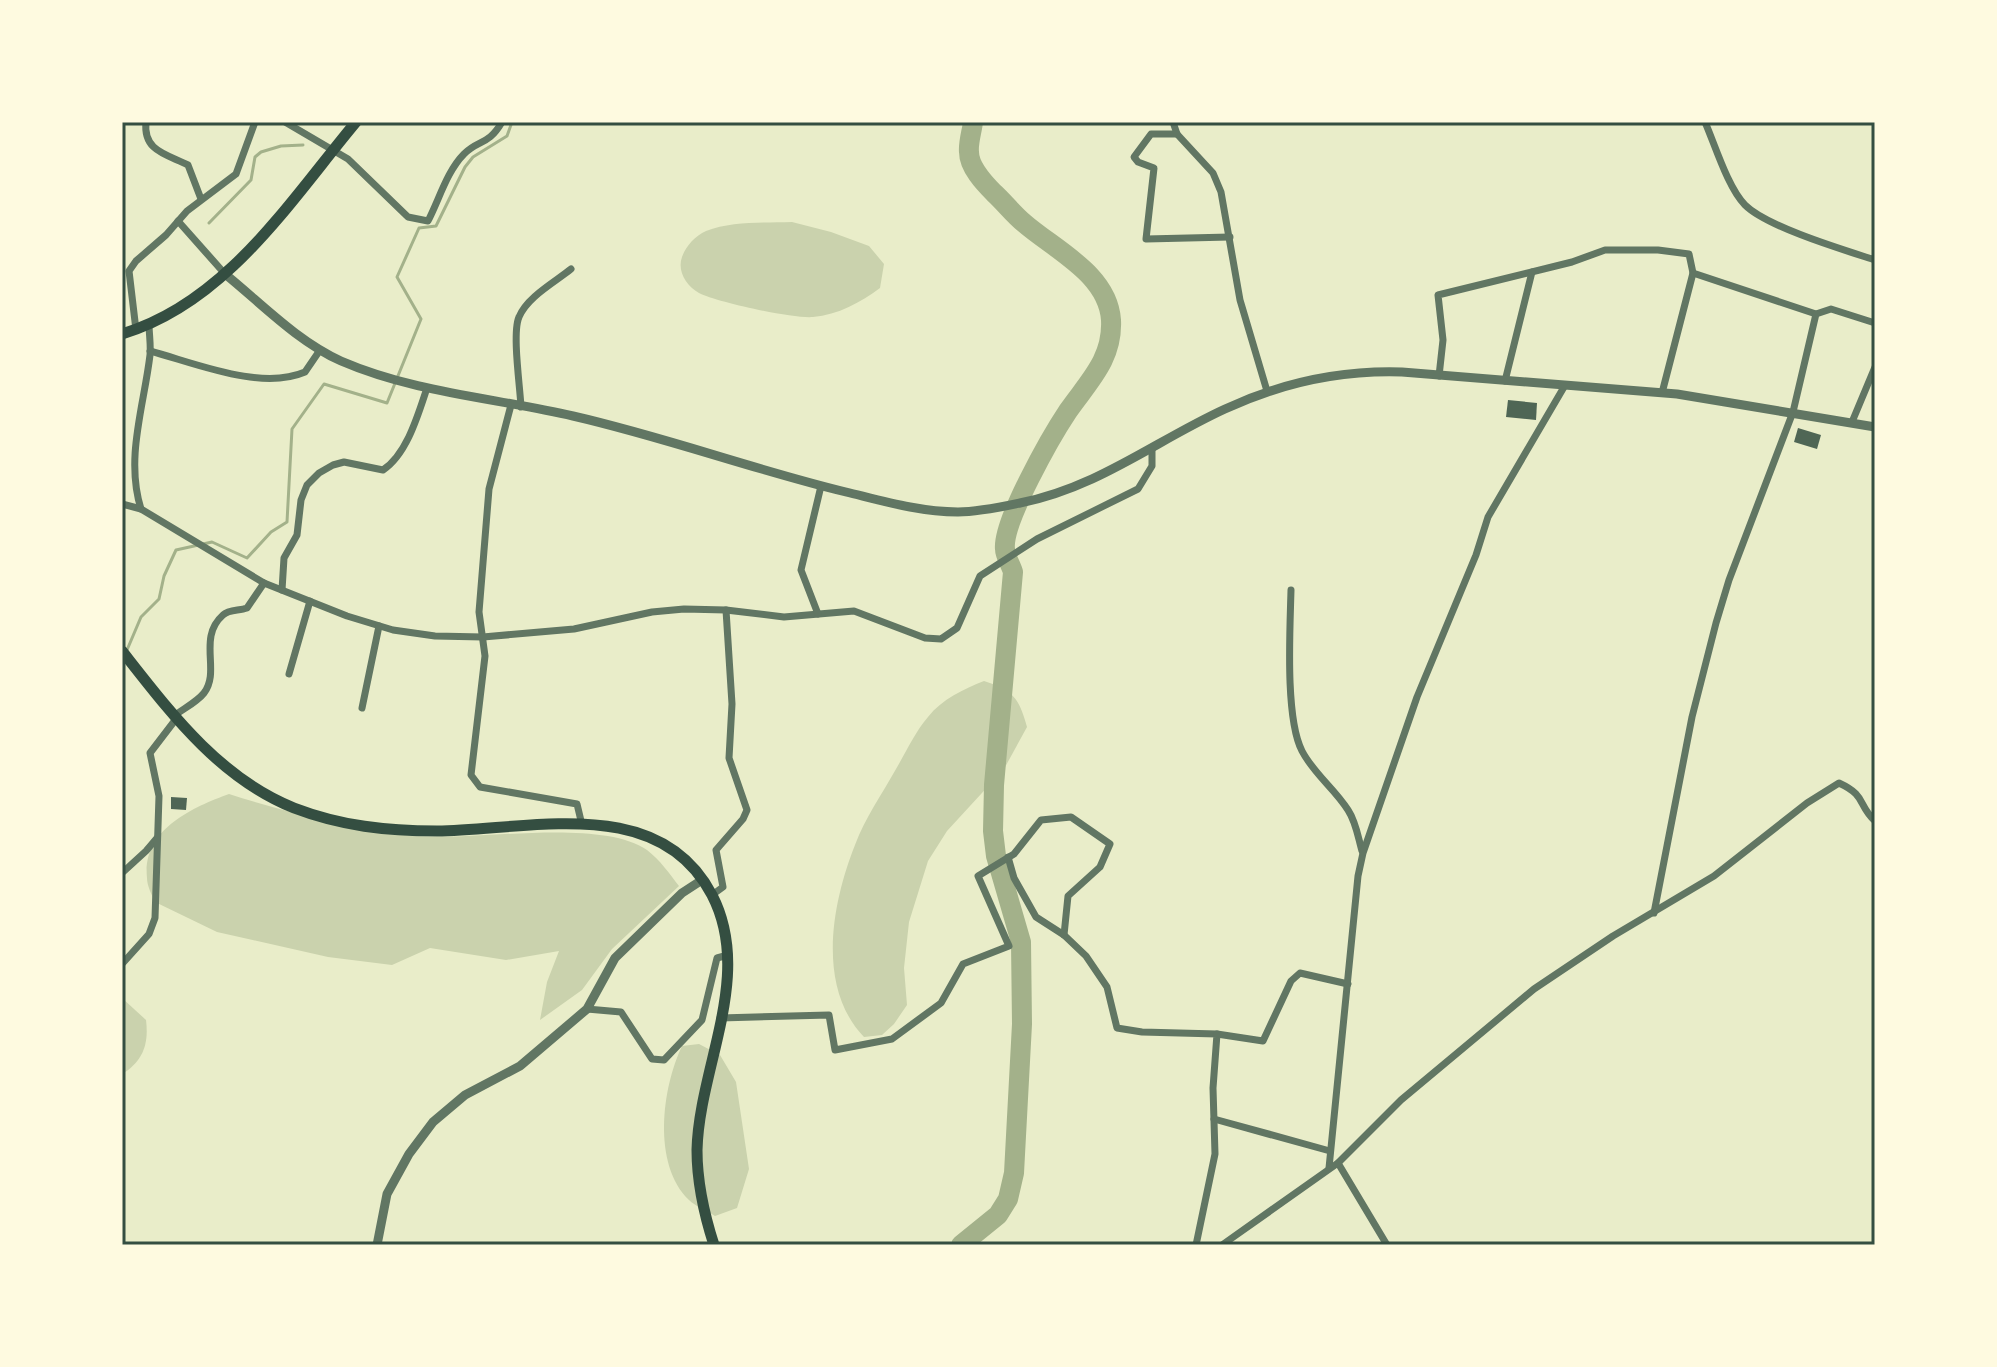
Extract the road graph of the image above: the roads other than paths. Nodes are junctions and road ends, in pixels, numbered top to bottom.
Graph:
1 (146, 122) edge
2 (255, 122) edge
3 (285, 122) edge
4 (356, 122) edge
5 (502, 122) edge
6 (1173, 122) edge
7 (1705, 122) edge
8 (1177, 134) junction
9 (201, 199) junction
10 (178, 221) junction
11 (1230, 237) junction
12 (1875, 260) edge
13 (571, 269) dead end
14 (1532, 272) junction
15 (1693, 273) junction
16 (225, 274) junction
17 (126, 279) edge
18 (1816, 314) junction
19 (149, 323) junction
20 (1875, 323) edge
21 (136, 330) junction
22 (122, 334) edge
23 (320, 350) junction
24 (150, 351) junction
25 (1875, 367) edge
26 (1439, 376) junction
27 (1505, 381) junction
28 (1564, 387) junction
29 (427, 388) junction
30 (1267, 391) junction
31 (1662, 393) junction
32 (516, 406) junction
33 (1793, 412) junction
34 (1852, 422) junction
35 (1875, 427) edge
36 (1152, 450) junction
37 (821, 486) junction
38 (122, 504) edge
39 (141, 509) junction
40 (264, 583) junction
41 (282, 590) junction
42 (1291, 590) dead end
43 (310, 601) junction
44 (726, 610) junction
45 (818, 614) junction
46 (379, 626) junction
47 (483, 637) junction
48 (122, 651) edge
49 (289, 674) dead end
50 (362, 708) dead end
51 (175, 718) junction
52 (1875, 821) edge
53 (582, 825) junction
54 (157, 838) junction
55 (1363, 853) junction
56 (1008, 857) junction
57 (122, 873) edge
58 (702, 880) junction
59 (712, 895) junction
60 (1654, 913) junction
61 (1064, 935) junction
62 (728, 955) junction
63 (122, 964) edge
64 (1348, 984) junction
65 (587, 1009) junction
66 (720, 1018) junction
67 (1217, 1034) junction
68 (1214, 1119) junction
69 (1330, 1151) junction
70 (1338, 1163) junction
71 (1329, 1168) junction
72 (377, 1245) edge
73 (714, 1245) edge
74 (1196, 1245) edge
75 (1222, 1245) edge
76 (1387, 1245) edge

1 - 9 street
2 - 9 street
3 - 5 street
4 - 16 main road
6 - 8 street
7 - 12 street
8 - 11 street
8 - 11 street
9 - 10 street
10 - 16 street
10 - 17 street
11 - 30 street
13 - 32 street
14 - 15 street
14 - 26 street
14 - 27 street
15 - 18 street
15 - 31 street
16 - 19 main road
16 - 23 street
17 - 21 street
18 - 20 street
18 - 33 street
19 - 21 main road
19 - 24 street
21 - 22 main road
23 - 24 street
23 - 29 street
24 - 39 street
25 - 34 street
26 - 27 street
26 - 30 street
27 - 28 street
28 - 31 street
28 - 55 street
29 - 32 street
29 - 41 street
30 - 36 street
31 - 33 street
32 - 37 street
32 - 47 street
33 - 34 street
33 - 60 street
34 - 35 street
36 - 37 street
36 - 45 street
37 - 45 street
38 - 39 street
39 - 40 street
40 - 41 street
40 - 51 street
41 - 43 street
42 - 55 street
43 - 46 street
43 - 49 street
44 - 45 street
44 - 47 street
44 - 59 street
46 - 47 street
46 - 50 street
47 - 53 street
48 - 51 main road
51 - 53 main road
51 - 54 street
52 - 60 street
53 - 58 main road
54 - 57 street
54 - 63 street
55 - 64 street
56 - 61 street
56 - 61 street
56 - 66 street
58 - 59 main road
58 - 65 street
59 - 62 main road
60 - 70 street
61 - 67 street
62 - 65 street
62 - 66 main road
64 - 67 street
64 - 69 street
65 - 72 street
66 - 73 main road
67 - 68 street
68 - 69 street
68 - 74 street
69 - 71 street
70 - 71 street
70 - 76 street
71 - 75 street

